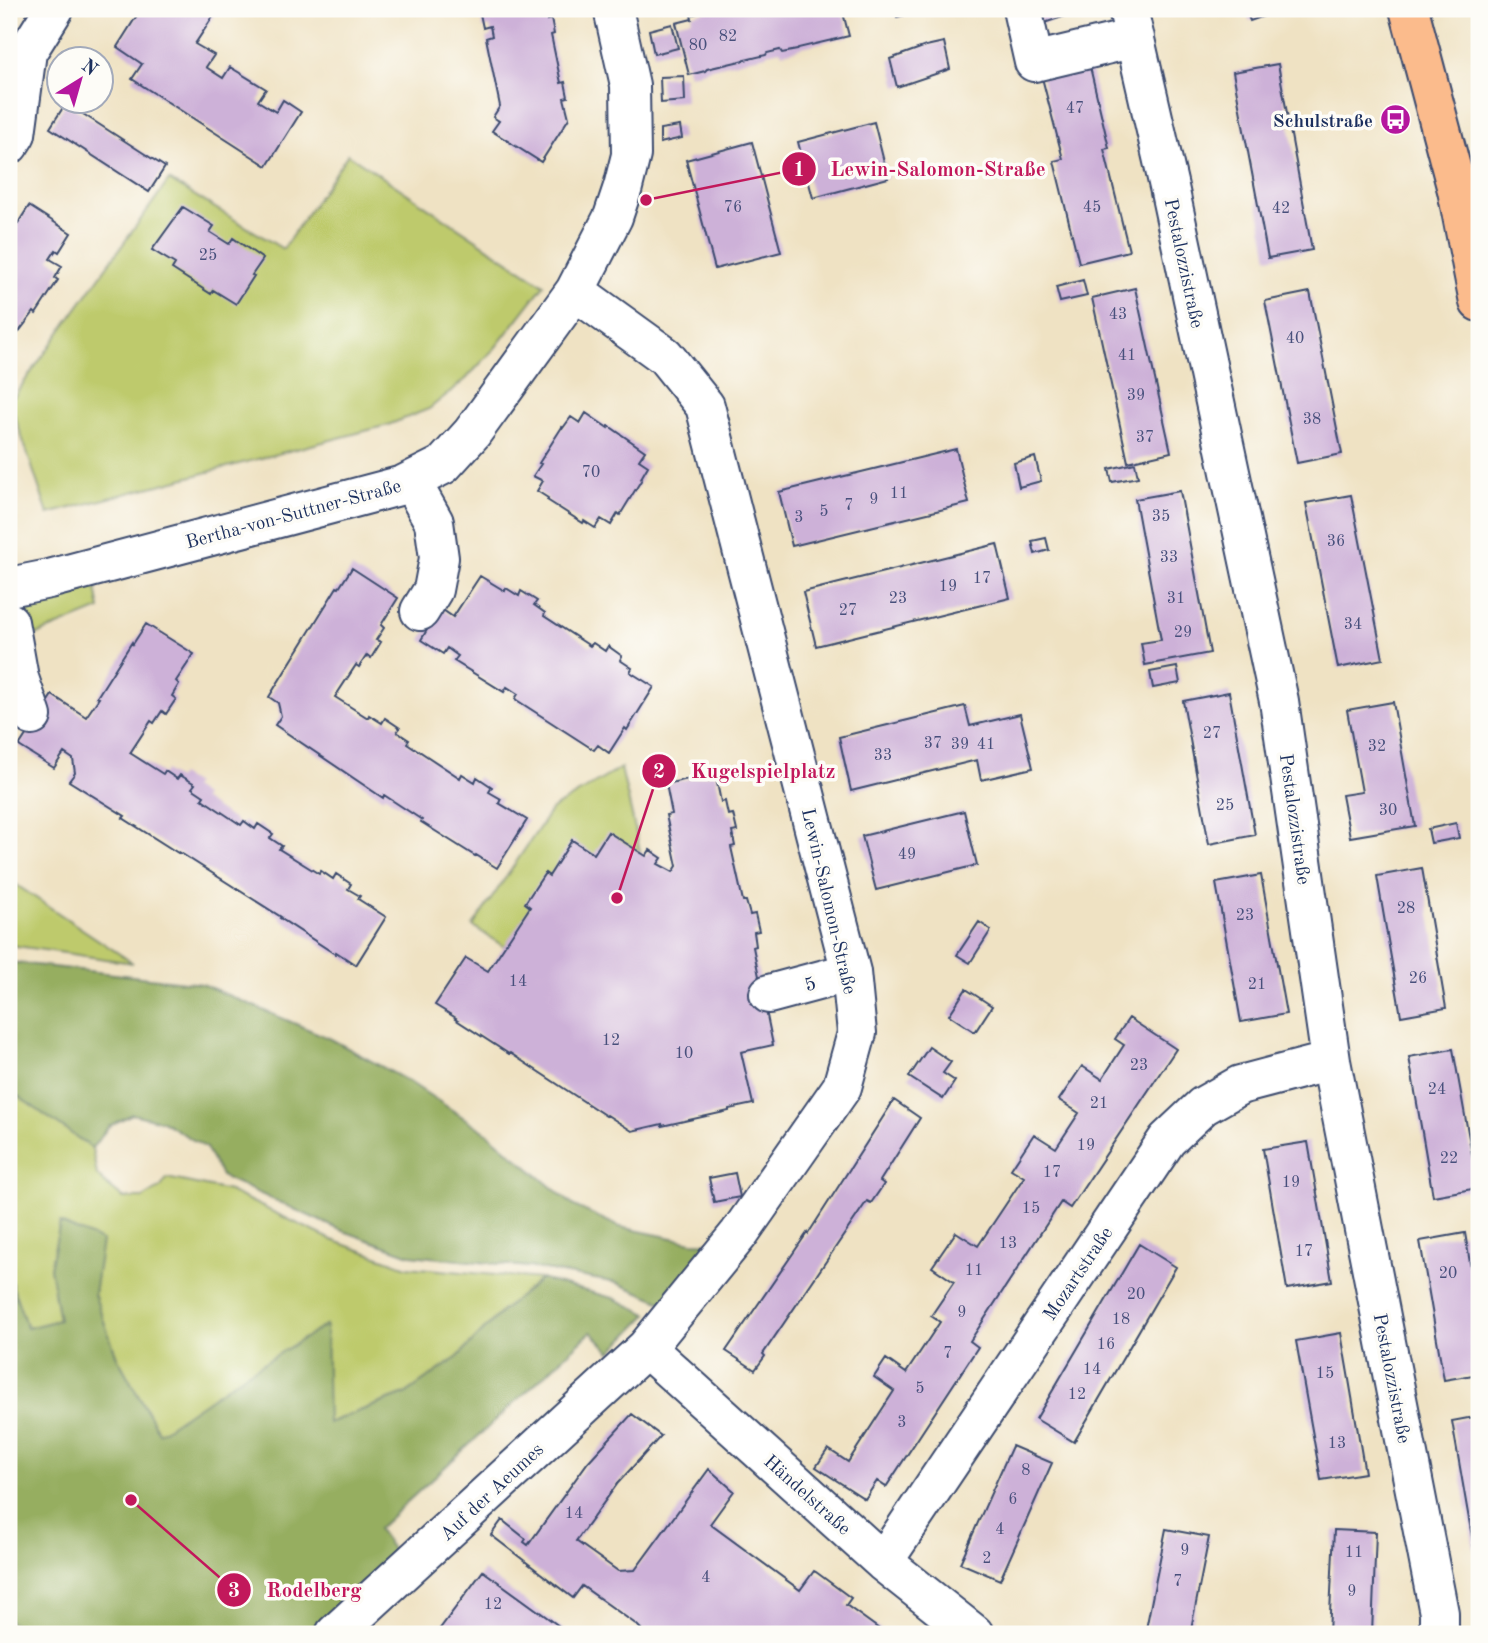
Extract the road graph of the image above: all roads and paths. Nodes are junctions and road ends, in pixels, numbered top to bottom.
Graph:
1 (54, 9) edge
2 (613, 9) edge
3 (1022, 9) edge
4 (1409, 9) edge
5 (1132, 23) edge
6 (9, 145) edge
7 (575, 290) junction
8 (1479, 302) edge
9 (411, 481) junction
10 (9, 587) edge
11 (420, 611) dead end
12 (9, 622) edge
13 (32, 716) dead end
14 (851, 972) junction
15 (769, 994) dead end
16 (1331, 1060) junction
17 (646, 1348) junction
18 (883, 1562) junction
19 (335, 1634) edge
20 (974, 1634) edge
21 (1439, 1634) edge

1 - 6 street
2 - 7 street, Bertha-von-Suttner-Straße
3 - 5 street
4 - 8 main road
5 - 16 street, Pestalozzistraße
7 - 9 street, Bertha-von-Suttner-Straße
7 - 14 street, Lewin-Salomon-Straße
9 - 10 street, Bertha-von-Suttner-Straße
9 - 11 street
12 - 13 street
14 - 15 street, 5
14 - 17 street, Lewin-Salomon-Straße
16 - 18 street, Mozartstraße
16 - 21 street, Pestalozzistraße
17 - 18 street, Händelstraße
17 - 19 street, Auf der Aeumes
18 - 20 street, Händelstraße

